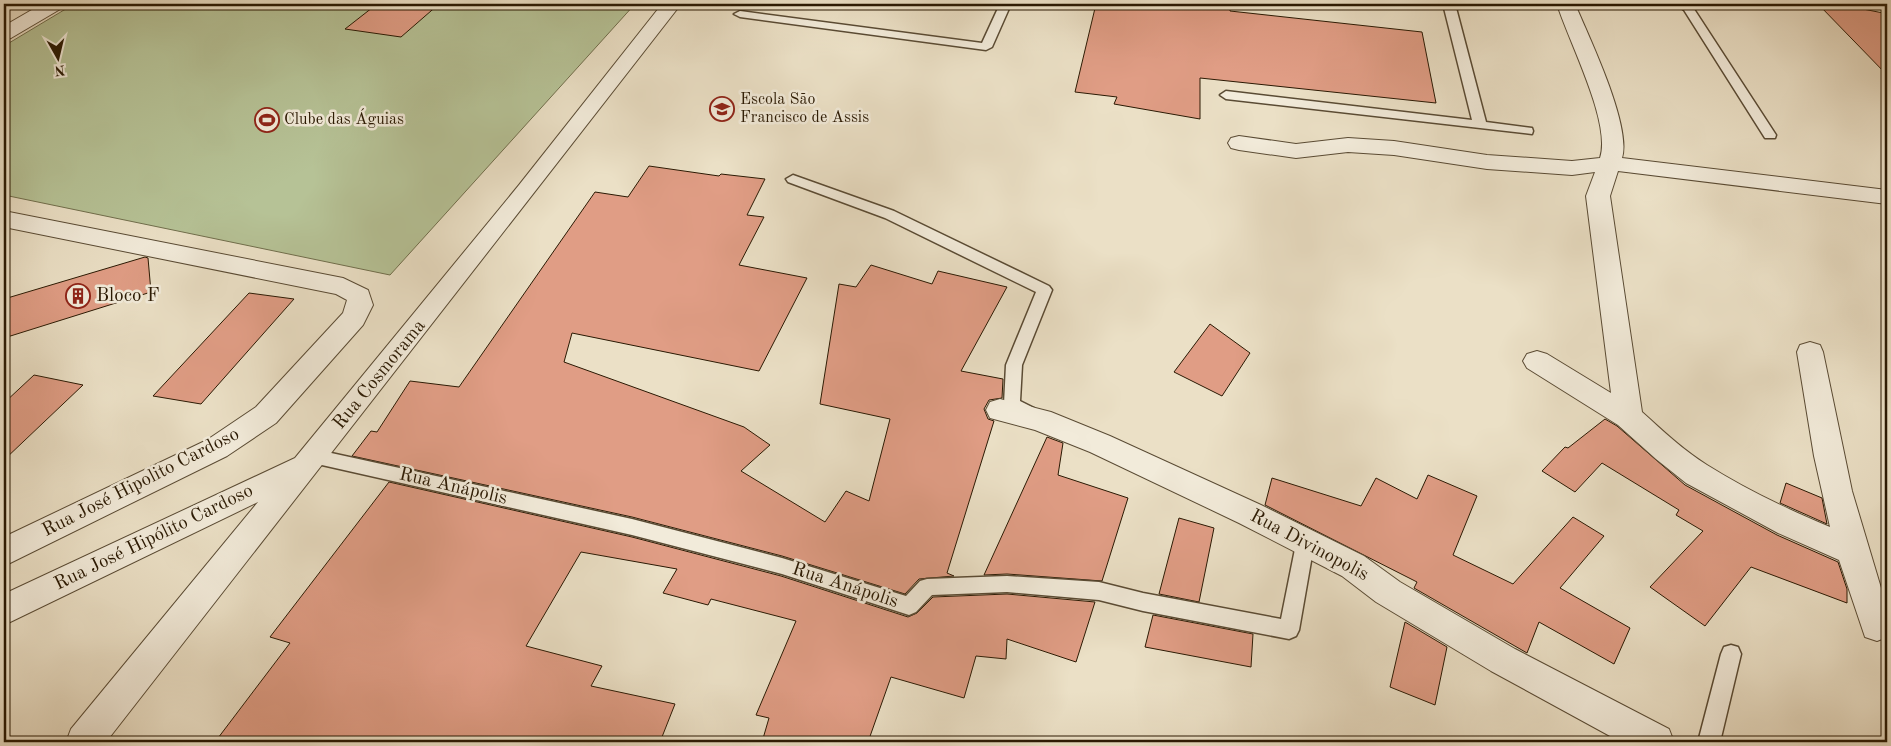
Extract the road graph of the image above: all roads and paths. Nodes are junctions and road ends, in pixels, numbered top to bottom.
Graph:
1 (55, 4) edge
2 (672, 4) edge
3 (1005, 4) edge
4 (1448, 4) edge
5 (1566, 4) edge
6 (1681, 4) edge
7 (740, 14) dead end
8 (4, 34) edge
9 (1226, 95) dead end
10 (1480, 125) junction
11 (1528, 131) dead end
12 (1770, 136) dead end
13 (1239, 143) dead end
14 (1610, 163) junction
15 (793, 179) dead end
16 (1887, 198) edge
17 (4, 219) edge
18 (1810, 352) dead end
19 (1537, 360) dead end
20 (1000, 410) dead end
21 (1628, 417) junction
22 (1041, 420) junction
23 (308, 461) junction
24 (1306, 544) junction
25 (1852, 551) junction
26 (4, 552) edge
27 (4, 610) edge
28 (1877, 626) dead end
29 (1731, 654) dead end
30 (84, 742) edge
31 (1656, 742) edge
32 (1709, 742) edge

1 - 8 street
2 - 23 street, Rua Cosmorama
3 - 7 lane
4 - 10 lane
5 - 14 street
6 - 12 lane
9 - 10 lane
10 - 11 lane
13 - 14 street
14 - 16 street
14 - 21 street
15 - 22 lane
17 - 26 street, Rua José Hipolito Cardoso
18 - 25 street
19 - 21 street
20 - 22 street, Rua Divinopolis
21 - 25 street
22 - 24 street, Rua Divinopolis
23 - 24 lane, Rua Anápolis
23 - 27 street, Rua José Hipólito Cardoso
23 - 30 street, Rua Cosmorama
24 - 31 street, Rua Divinopolis
25 - 28 street
29 - 32 lane

